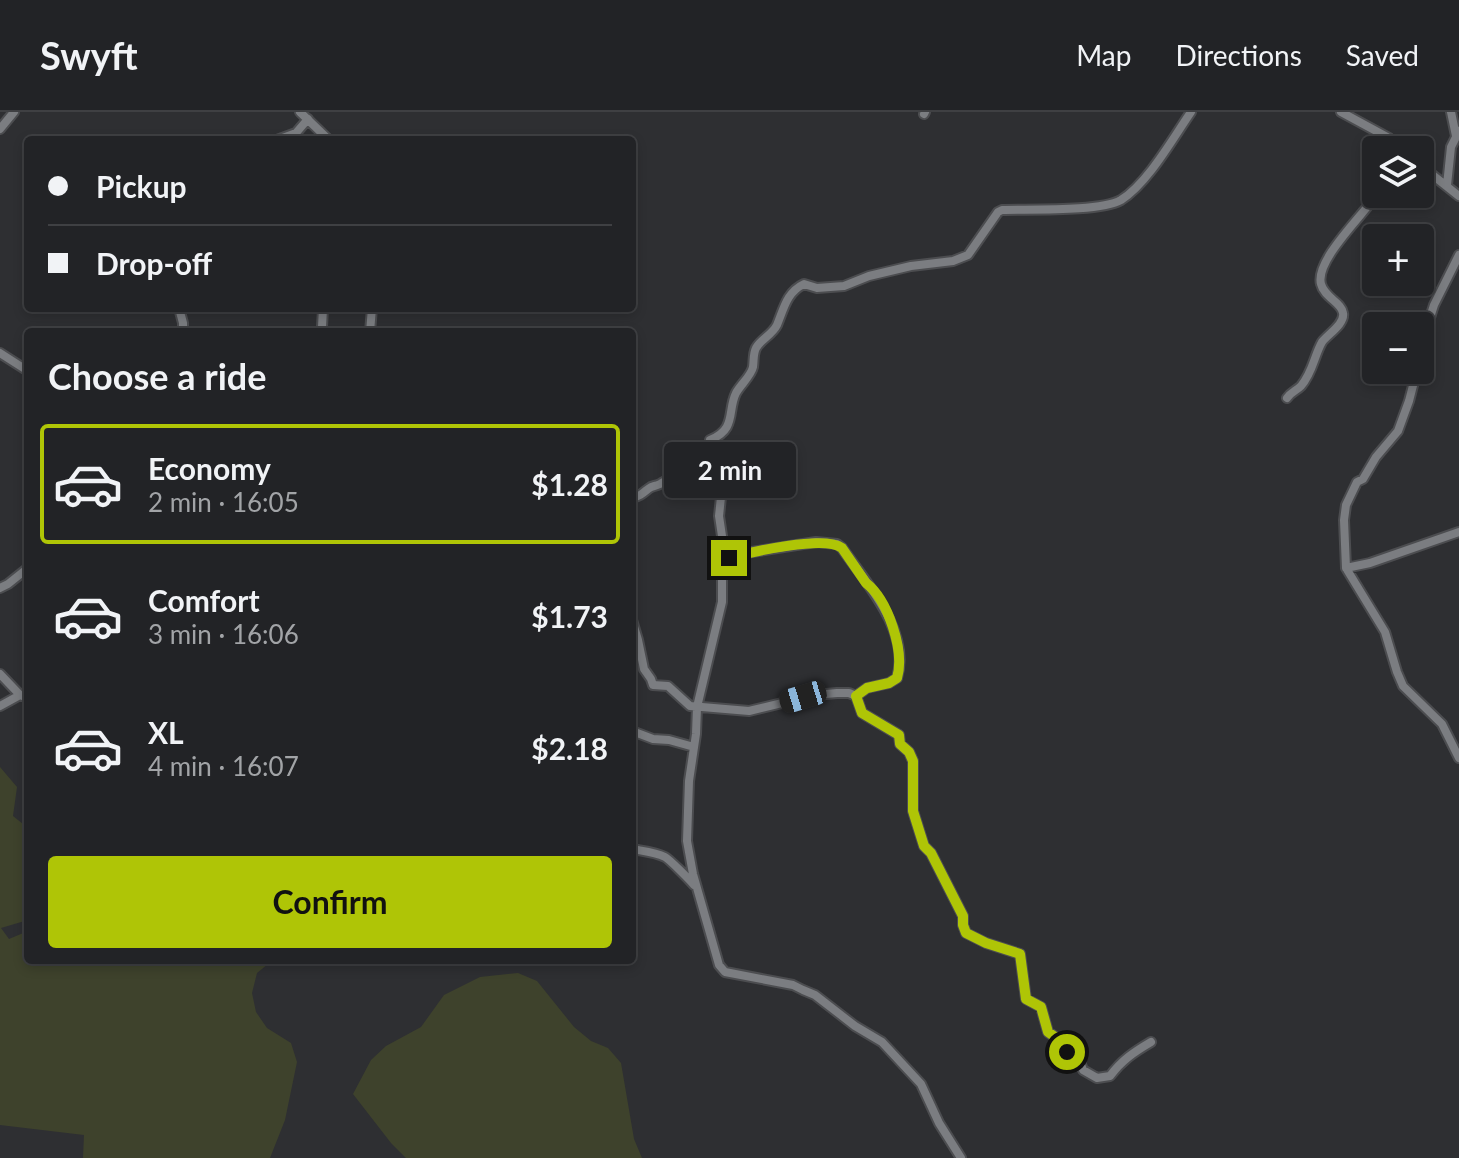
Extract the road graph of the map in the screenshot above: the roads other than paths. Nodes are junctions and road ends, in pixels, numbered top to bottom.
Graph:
1 (14, 112) edge
2 (1191, 112) edge
3 (1341, 112) edge
4 (1451, 112) edge
5 (305, 115) edge
6 (0, 129) edge
7 (1457, 134) edge
8 (288, 136) edge
9 (325, 136) edge
10 (1385, 136) edge
11 (1434, 175) edge
12 (1447, 185) junction
13 (1459, 196) edge
14 (1365, 208) edge
15 (1458, 262) edge
16 (1432, 312) edge
17 (0, 353) edge
18 (24, 368) edge
19 (1413, 384) edge
20 (1287, 398) dead end
21 (710, 440) dead end
22 (636, 497) edge
23 (1459, 532) edge
24 (722, 565) junction
25 (1346, 568) junction
26 (24, 571) edge
27 (0, 588) edge
28 (636, 633) edge
29 (0, 674) edge
30 (856, 696) junction
31 (24, 697) edge
32 (0, 706) edge
33 (697, 707) junction
34 (636, 733) edge
35 (694, 747) junction
36 (1459, 758) edge
37 (636, 850) edge
38 (697, 888) junction
39 (1151, 1042) dead end
40 (961, 1158) edge

1 - 6 street
2 - 21 street
3 - 10 street
4 - 7 street
5 - 8 street
5 - 9 street
7 - 12 street
11 - 12 street
12 - 13 street
14 - 20 street
15 - 16 street
17 - 18 street
19 - 25 street
22 - 24 street
23 - 25 street
24 - 30 street
24 - 33 street
25 - 36 street
26 - 27 street
28 - 33 street
29 - 31 street
30 - 33 street
30 - 39 street
31 - 32 street
33 - 35 street
34 - 35 street
35 - 38 street
37 - 38 street
38 - 40 street

